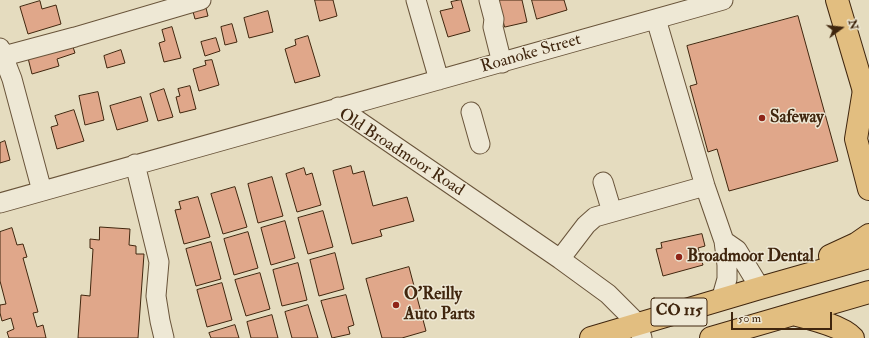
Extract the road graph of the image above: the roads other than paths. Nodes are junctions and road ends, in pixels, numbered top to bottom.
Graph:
1 (201, 0) edge
2 (416, 0) edge
3 (489, 0) edge
4 (723, 0) edge
5 (837, 0) edge
6 (656, 19) junction
7 (2, 52) edge
8 (502, 62) junction
9 (439, 80) junction
10 (867, 96) edge
11 (338, 107) junction
12 (471, 112) dead end
13 (480, 144) dead end
14 (135, 164) junction
15 (603, 182) dead end
16 (705, 186) junction
17 (869, 189) edge
18 (42, 191) junction
19 (0, 203) edge
20 (612, 212) junction
21 (869, 235) edge
22 (724, 241) junction
23 (869, 256) edge
24 (560, 259) junction
25 (760, 288) junction
26 (869, 292) edge
27 (721, 300) junction
28 (793, 314) junction
29 (640, 331) edge
30 (164, 338) edge
31 (591, 338) edge
32 (710, 338) edge
33 (853, 338) edge

1 - 7 street
2 - 9 street
3 - 8 street
4 - 6 street, Roanoke Street
5 - 10 main road
6 - 8 street, Roanoke Street
6 - 16 street
7 - 18 street
8 - 9 street, Roanoke Street
9 - 11 street, Roanoke Street
10 - 17 main road
11 - 14 street, Old Broadmoor Road
11 - 24 street, Old Broadmoor Road
12 - 13 street
14 - 18 street, Old Broadmoor Road
14 - 30 street
15 - 20 street
16 - 20 street
16 - 22 street
18 - 19 street, Old Broadmoor Road
20 - 24 street
21 - 25 main road
22 - 25 street
22 - 27 street
23 - 25 main road, CO 115
24 - 29 street, Old Broadmoor Road
25 - 27 main road, CO 115
26 - 28 main road, CO 115
27 - 29 main road, CO 115
28 - 32 main road, CO 115
28 - 33 main road
29 - 31 main road, CO 115

